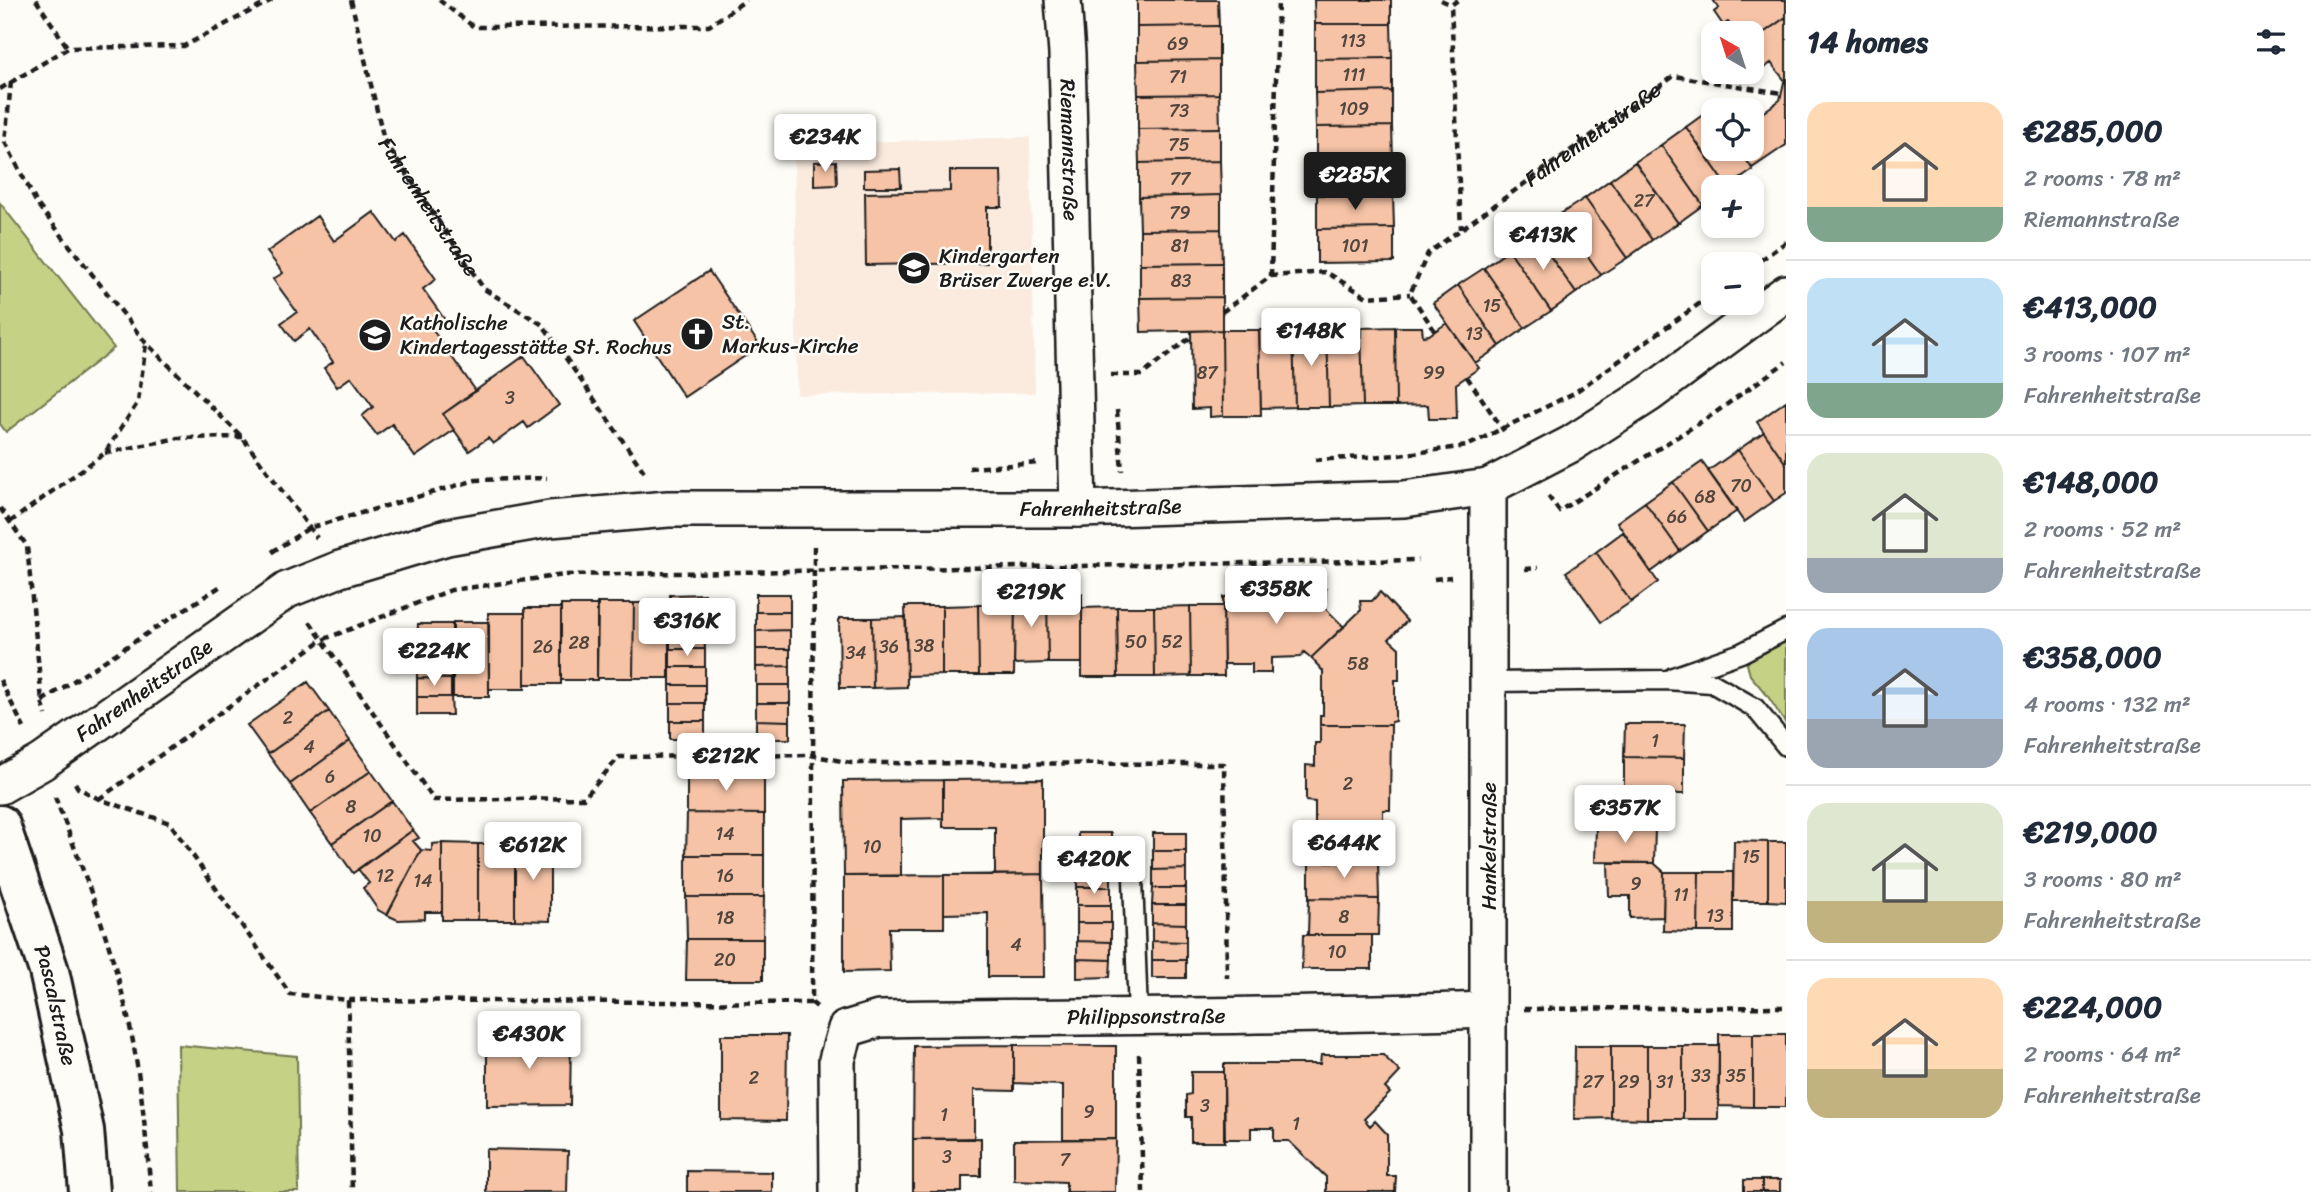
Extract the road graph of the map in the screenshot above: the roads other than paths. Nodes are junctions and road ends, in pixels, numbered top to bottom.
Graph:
1 (1063, 0) edge
2 (1786, 293) edge
3 (1488, 486) junction
4 (1078, 509) junction
5 (1786, 630) edge
6 (1666, 680) junction
7 (1490, 682) junction
8 (1786, 746) edge
9 (0, 786) edge
10 (0, 825) edge
11 (1132, 851) dead end
12 (1488, 1010) junction
13 (1138, 1015) junction
14 (89, 1192) edge
15 (838, 1192) edge
16 (1488, 1192) edge

1 - 4 street, Riemannstraße
2 - 3 street, Fahrenheitstraße
3 - 4 street, Fahrenheitstraße
3 - 7 street, Hankelstraße
4 - 9 street, Fahrenheitstraße
5 - 6 lane
6 - 7 lane
6 - 8 lane
7 - 12 street, Hankelstraße
10 - 14 street, Pascalstraße
11 - 13 lane
12 - 13 street, Philippsonstraße
12 - 16 street, Hankelstraße
13 - 15 street, Philippsonstraße

